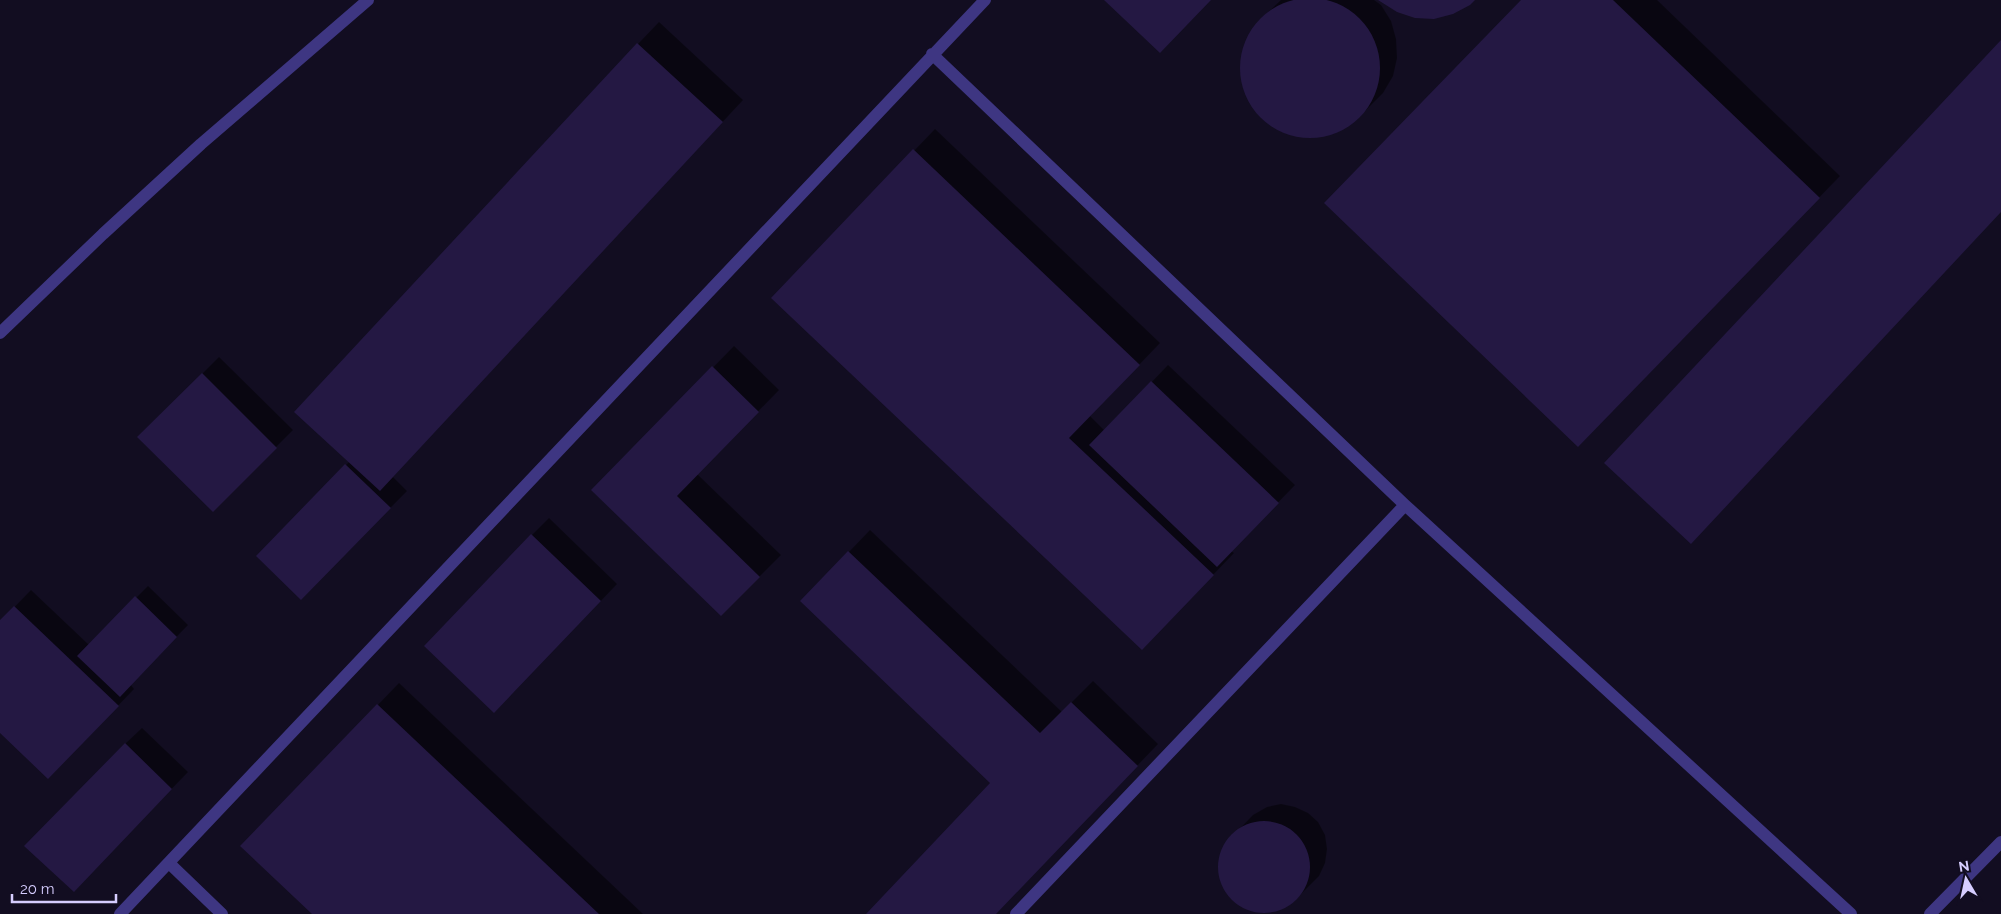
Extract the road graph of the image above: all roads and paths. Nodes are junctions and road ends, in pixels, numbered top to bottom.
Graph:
1 (368, 0) edge
2 (985, 0) edge
3 (932, 54) junction
4 (0, 333) edge
5 (1405, 505) junction
6 (2001, 842) edge
7 (169, 863) junction
8 (120, 914) edge
9 (222, 914) edge
10 (1016, 914) edge
11 (1851, 914) edge
12 (1930, 914) edge

1 - 4 street
2 - 3 street
3 - 5 street
3 - 7 street
5 - 10 street
5 - 11 street
6 - 12 street
7 - 8 street
7 - 9 street

